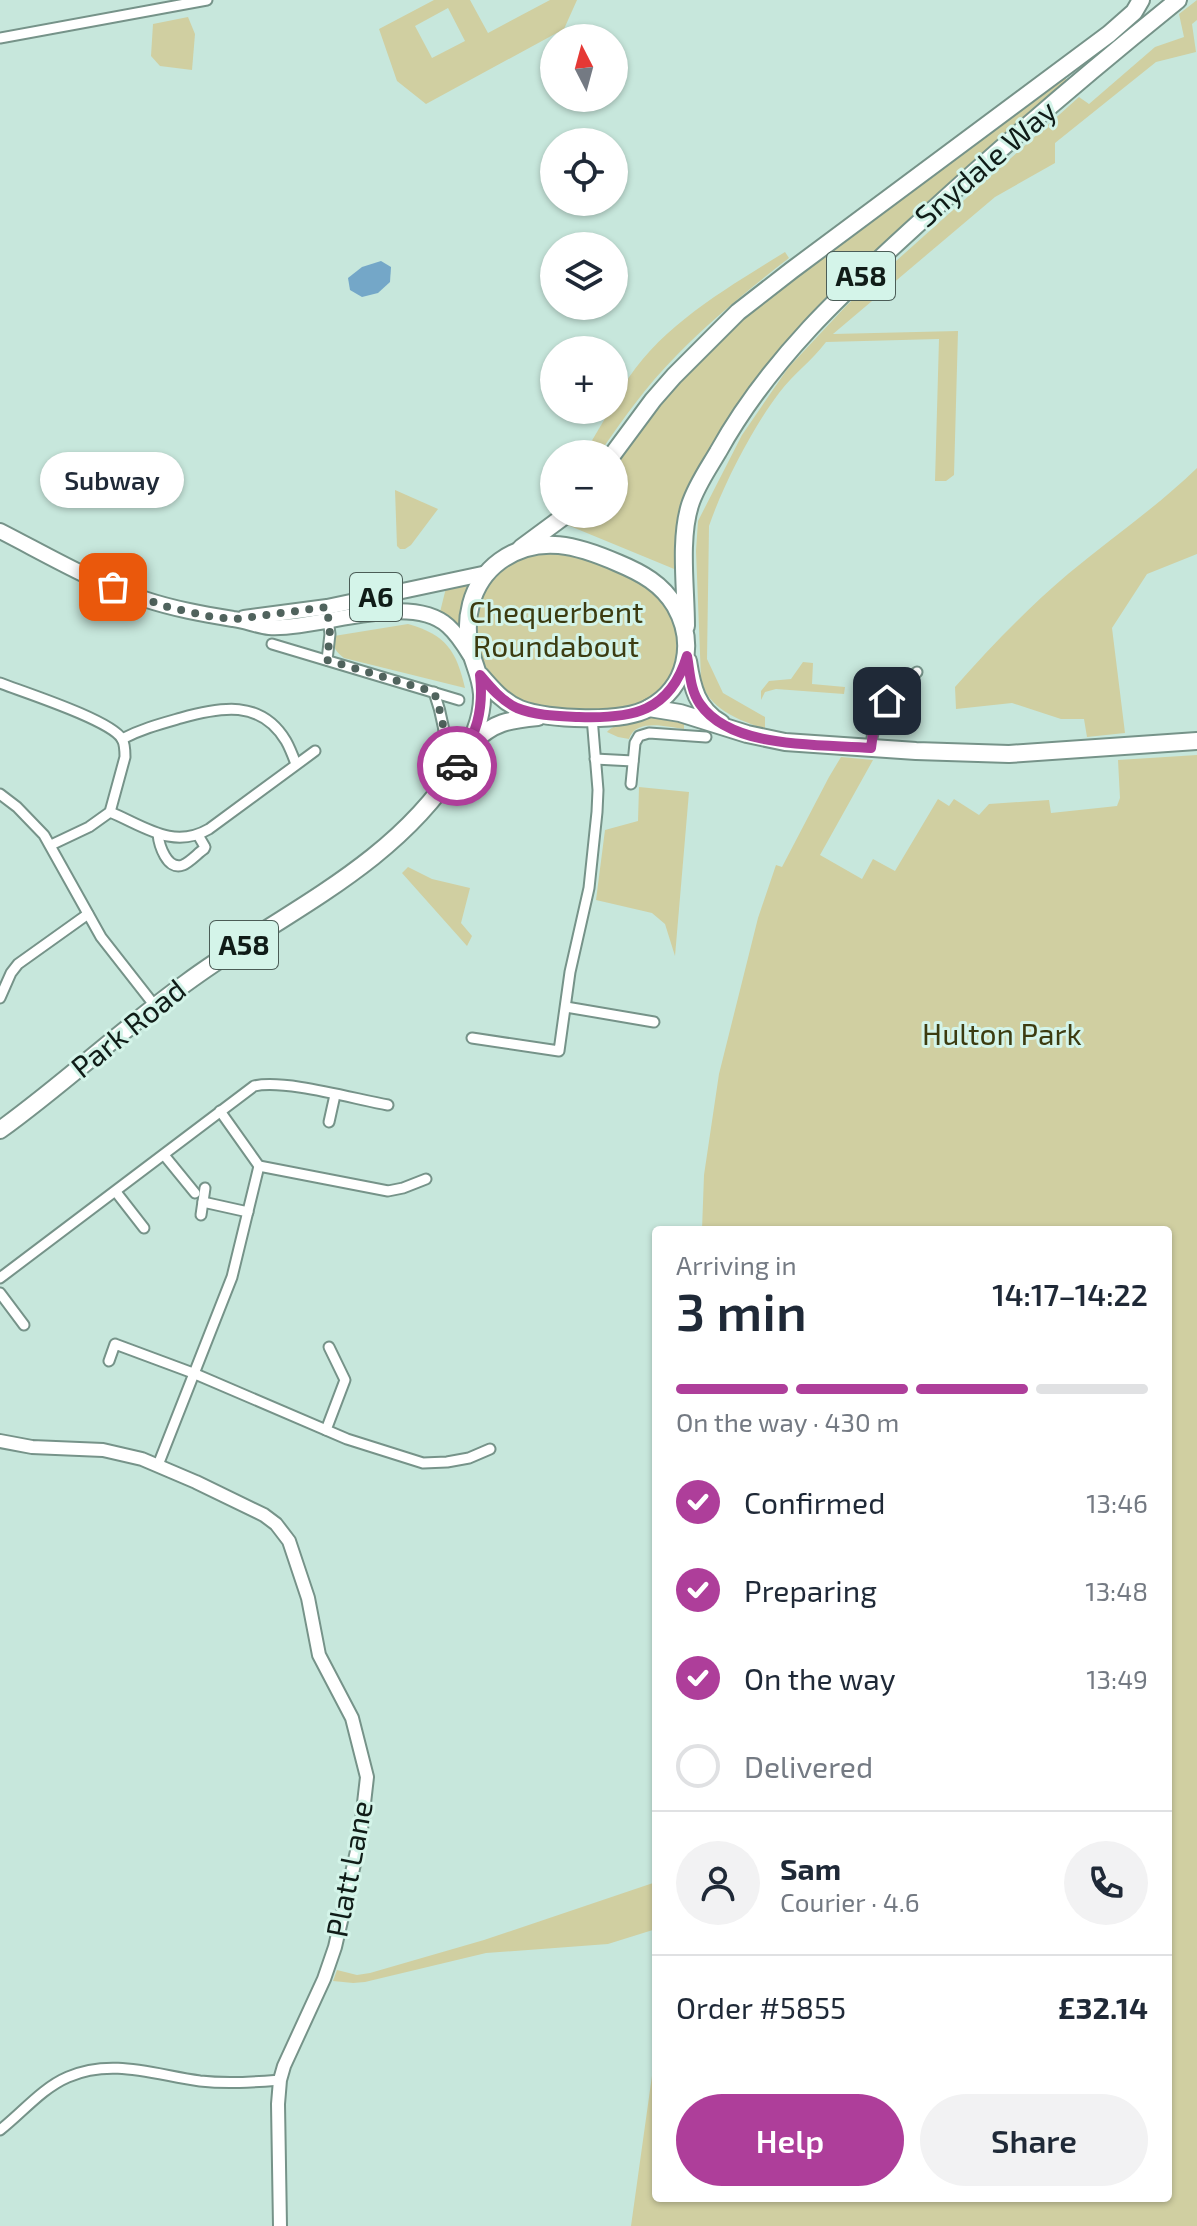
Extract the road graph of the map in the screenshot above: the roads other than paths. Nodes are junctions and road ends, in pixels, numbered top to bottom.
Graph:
1 (207, 0) edge
2 (1178, 0) edge
3 (1137, 6) edge
4 (0, 38) edge
5 (623, 440) edge
6 (548, 528) edge
7 (0, 531) edge
8 (517, 551) junction
9 (487, 573) junction
10 (328, 614) junction
11 (687, 637) junction
12 (272, 644) dead end
13 (687, 656) junction
14 (473, 659) junction
15 (327, 660) junction
16 (917, 672) dead end
17 (480, 675) junction
18 (0, 683) edge
19 (434, 692) junction
20 (459, 700) dead end
21 (649, 708) junction
22 (555, 716) junction
23 (592, 717) junction
24 (734, 730) junction
25 (706, 737) dead end
26 (122, 739) junction
27 (1197, 741) edge
28 (471, 744) junction
29 (871, 748) junction
30 (315, 751) dead end
31 (595, 759) junction
32 (633, 761) junction
33 (296, 764) junction
34 (445, 783) junction
35 (631, 784) dead end
36 (0, 794) edge
37 (110, 812) junction
38 (158, 834) junction
39 (198, 835) junction
40 (51, 845) junction
41 (88, 914) junction
42 (0, 998) edge
43 (155, 1006) junction
44 (566, 1007) junction
45 (654, 1022) dead end
46 (472, 1038) dead end
47 (335, 1095) junction
48 (388, 1105) dead end
49 (220, 1111) junction
50 (329, 1122) dead end
51 (0, 1130) edge
52 (164, 1155) junction
53 (259, 1166) junction
54 (426, 1179) dead end
55 (205, 1188) dead end
56 (116, 1192) junction
57 (195, 1193) dead end
58 (203, 1202) junction
59 (248, 1212) junction
60 (201, 1215) dead end
61 (138, 1226) dead end
62 (0, 1278) edge
63 (0, 1293) edge
64 (24, 1325) dead end
65 (329, 1347) dead end
66 (109, 1361) dead end
67 (193, 1373) junction
68 (326, 1430) junction
69 (0, 1441) edge
70 (490, 1449) dead end
71 (158, 1465) junction
72 (280, 2080) junction
73 (0, 2130) edge
74 (280, 2226) edge

1 - 4 street
2 - 11 highway, Snydale Way / A58
3 - 5 highway, Snydale Way / A58
6 - 8 highway, A58
7 - 10 main road, A6
8 - 9 highway, A58
8 - 11 highway, A58
9 - 10 main road, A6
9 - 14 highway, A58
10 - 14 main road, A6
10 - 15 street
11 - 13 highway, A58
12 - 15 street
13 - 21 highway, A58
13 - 24 highway
14 - 17 highway, A58
15 - 19 street
16 - 29 street
17 - 22 highway, A58
17 - 28 highway, Park Road / A58
18 - 26 street
19 - 20 street
19 - 34 street
21 - 23 highway, A58
21 - 24 highway
22 - 23 highway, A58
22 - 28 highway, Park Road / A58
23 - 31 street
24 - 29 highway
25 - 32 street
26 - 33 street
26 - 37 street
27 - 29 highway
28 - 34 highway, Park Road / A58
30 - 33 street
31 - 32 street
31 - 44 street
32 - 35 street
33 - 39 street
34 - 43 highway, Park Road / A58
36 - 40 street
37 - 38 street
37 - 40 street
38 - 39 street
38 - 39 street
40 - 41 street
41 - 42 street
41 - 43 street
43 - 51 highway, Park Road / A58
44 - 45 street
44 - 46 street
47 - 48 street
47 - 49 street
47 - 50 street
49 - 52 street
49 - 53 street
52 - 56 street
52 - 57 street
53 - 54 street
53 - 59 street
55 - 58 street
56 - 61 street
56 - 62 street
58 - 59 street
58 - 60 street
59 - 67 street
63 - 64 street
65 - 68 street
66 - 67 street
67 - 68 street
67 - 71 street
68 - 70 street
69 - 71 street, Platt Lane
71 - 72 street, Platt Lane
72 - 73 street
72 - 74 street, Platt Lane

